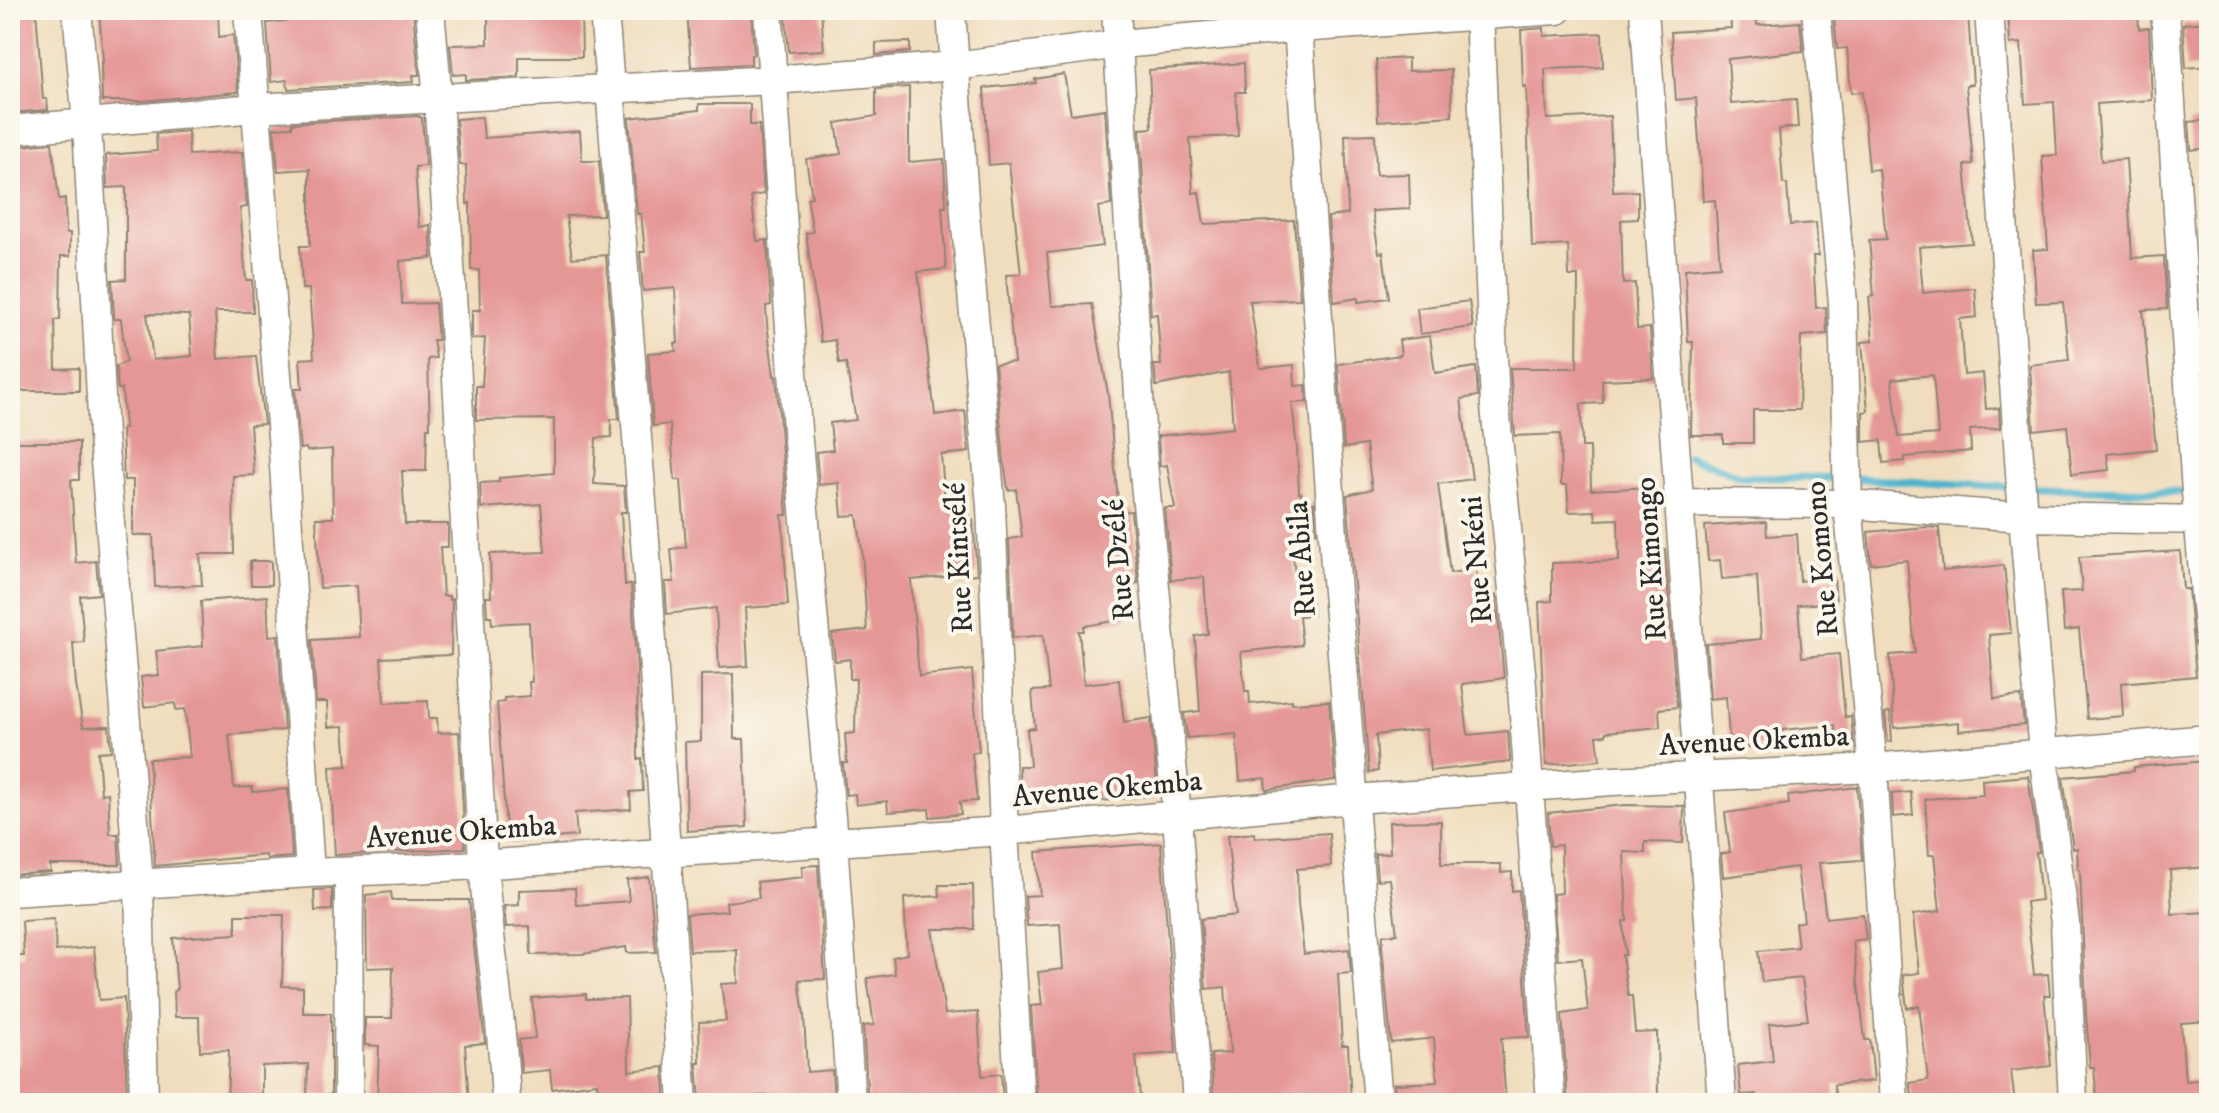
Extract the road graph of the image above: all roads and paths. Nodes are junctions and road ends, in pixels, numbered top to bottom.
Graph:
1 (77, 10) edge
2 (248, 10) edge
3 (430, 10) edge
4 (604, 10) edge
5 (768, 10) edge
6 (951, 10) edge
7 (1116, 10) edge
8 (1557, 10) edge
9 (1644, 10) edge
10 (1816, 10) edge
11 (1989, 10) edge
12 (2165, 10) edge
13 (1479, 13) edge
14 (1298, 19) edge
15 (1120, 44) junction
16 (955, 66) junction
17 (773, 80) junction
18 (610, 89) junction
19 (438, 97) junction
20 (255, 108) junction
21 (87, 124) junction
22 (10, 130) edge
23 (1680, 503) junction
24 (1848, 504) junction
25 (2023, 517) junction
26 (2204, 521) edge
27 (2209, 639) edge
28 (2209, 739) edge
29 (2043, 753) junction
30 (1873, 768) junction
31 (1700, 777) junction
32 (1529, 787) junction
33 (1354, 799) junction
34 (1177, 816) junction
35 (1004, 831) junction
36 (833, 840) junction
37 (666, 851) junction
38 (483, 863) junction
39 (349, 872) junction
40 (310, 873) junction
41 (139, 883) junction
42 (10, 892) edge
43 (144, 1103) edge
44 (348, 1103) edge
45 (506, 1103) edge
46 (683, 1103) edge
47 (851, 1103) edge
48 (1020, 1103) edge
49 (1197, 1103) edge
50 (1378, 1103) edge
51 (1551, 1103) edge
52 (1722, 1103) edge
53 (1894, 1103) edge
54 (2073, 1103) edge

1 - 21 street
2 - 20 street
3 - 19 street
4 - 18 street
5 - 17 street
6 - 16 street, Rue Kintsélé
7 - 15 street, Rue Dzélé
8 - 13 street
9 - 23 street, Rue Kimongo
10 - 24 street, Rue Komono
11 - 25 street
12 - 26 street
13 - 14 street
13 - 32 street, Rue Nkéni
14 - 15 street
14 - 33 street, Rue Abila
15 - 16 street
15 - 34 street, Rue Dzélé
16 - 17 street
16 - 35 street, Rue Kintsélé
17 - 18 street
17 - 36 street
18 - 19 street
18 - 37 street
19 - 20 street
19 - 38 street
20 - 21 street
20 - 40 street
21 - 22 street
21 - 41 street
23 - 24 street
23 - 31 street, Rue Kimongo
24 - 25 street
24 - 30 street, Rue Komono
25 - 26 street
25 - 29 street
26 - 27 street
28 - 29 street, Avenue Okemba
29 - 30 street, Avenue Okemba
29 - 54 street
30 - 31 street, Avenue Okemba
30 - 53 street, Rue Komono
31 - 32 street, Avenue Okemba
31 - 52 street, Rue Kimongo
32 - 33 street, Avenue Okemba
32 - 51 street, Rue Nkéni
33 - 34 street, Avenue Okemba
33 - 50 street, Rue Abila
34 - 35 street, Avenue Okemba
34 - 49 street, Rue Dzélé
35 - 36 street, Avenue Okemba
35 - 48 street, Rue Kintsélé
36 - 37 street, Avenue Okemba
36 - 47 street
37 - 38 street, Avenue Okemba
37 - 46 street
38 - 39 street, Avenue Okemba
38 - 45 street
39 - 40 street, Avenue Okemba
39 - 44 street
40 - 41 street, Avenue Okemba
41 - 42 street, Avenue Okemba
41 - 43 street

